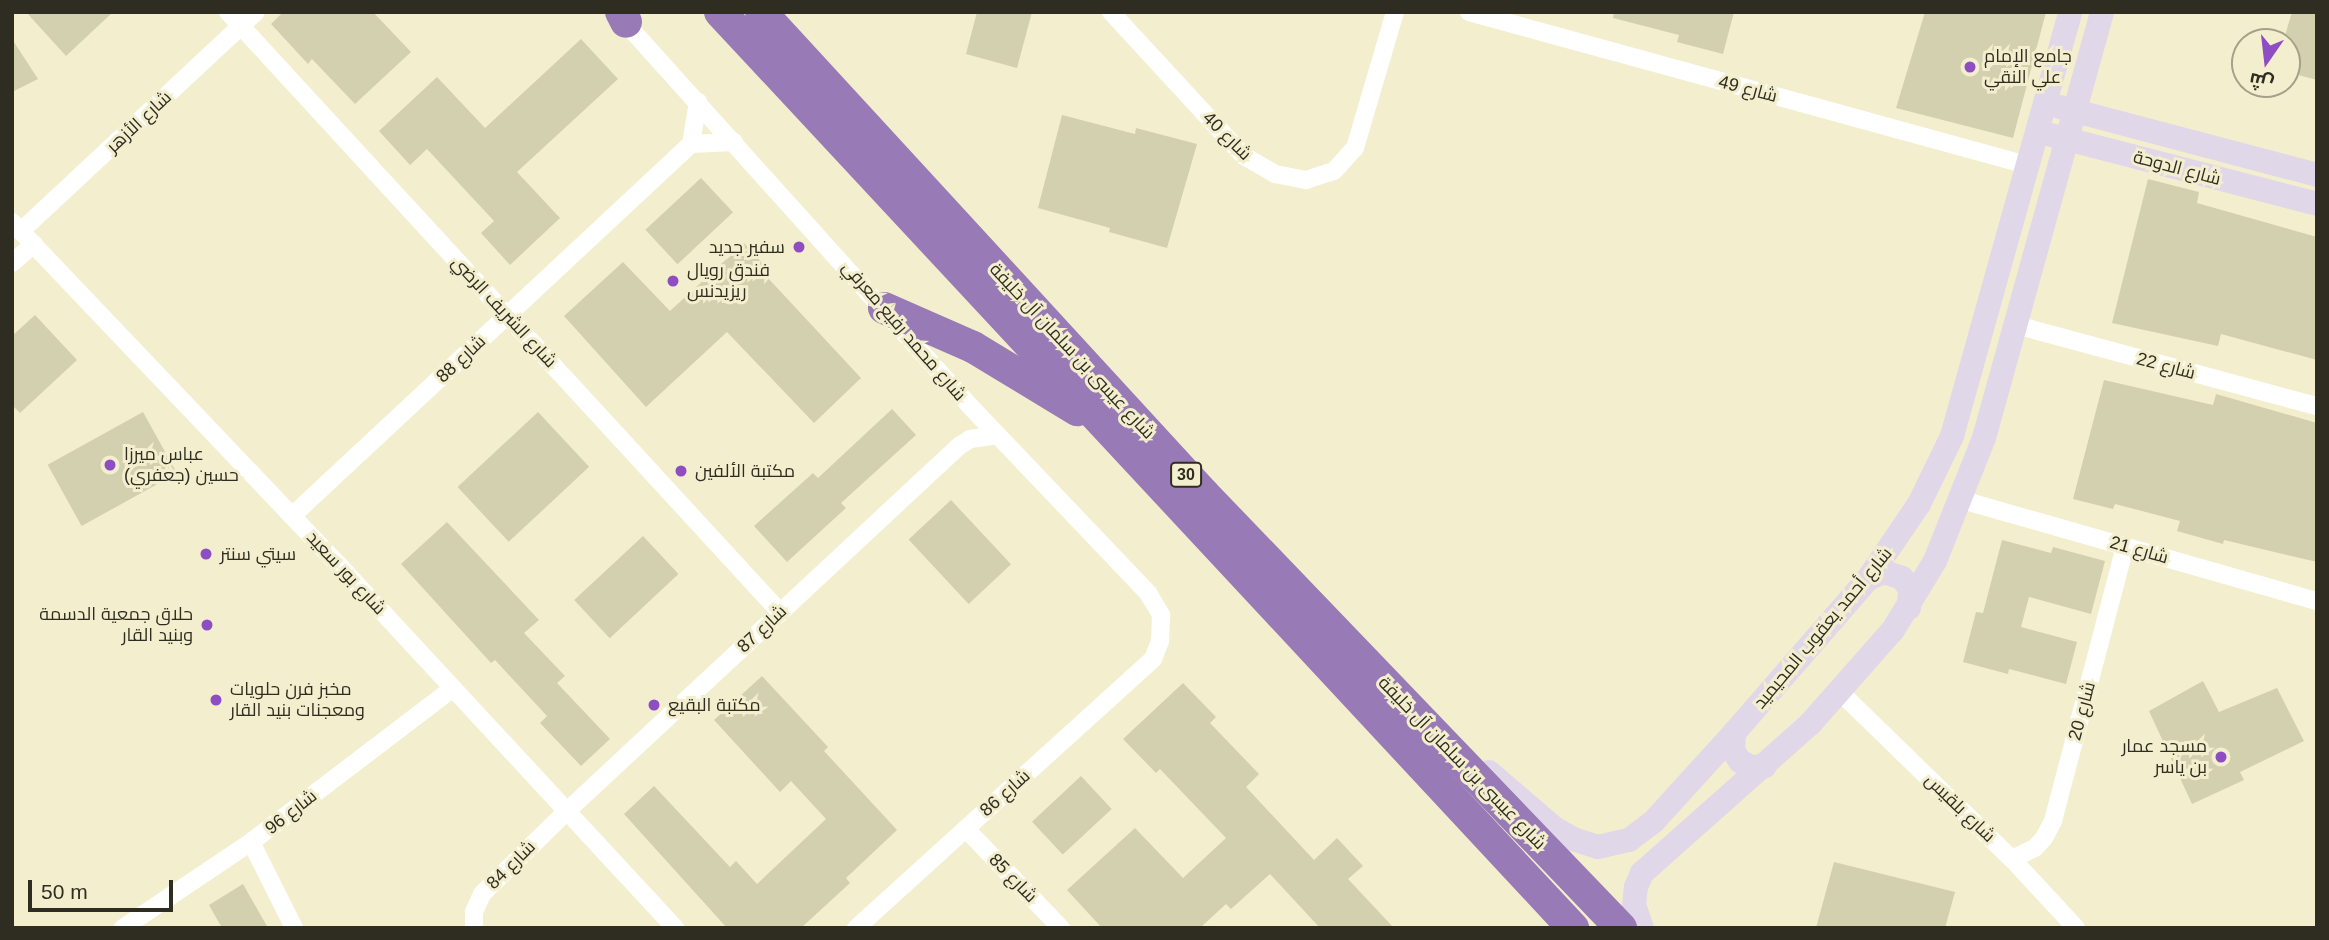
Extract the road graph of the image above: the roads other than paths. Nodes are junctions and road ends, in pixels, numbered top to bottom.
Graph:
1 (229, 12) edge
2 (257, 12) edge
3 (720, 12) edge
4 (761, 12) edge
5 (1111, 12) edge
6 (1395, 12) edge
7 (1469, 12) edge
8 (2070, 12) edge
9 (2102, 12) edge
10 (621, 16) edge
11 (242, 26) junction
12 (698, 102) junction
13 (2045, 103) junction
14 (2075, 111) junction
15 (2037, 131) junction
16 (2067, 139) junction
17 (734, 142) junction
18 (691, 145) junction
19 (2027, 166) junction
20 (2317, 175) edge
21 (2317, 204) edge
22 (17, 227) edge
23 (34, 244) junction
24 (12, 262) edge
25 (884, 308) junction
26 (507, 316) junction
27 (2016, 325) junction
28 (969, 405) junction
29 (2317, 406) edge
30 (1109, 430) junction
31 (997, 435) junction
32 (959, 446) junction
33 (1962, 500) junction
34 (292, 516) junction
35 (2125, 546) junction
36 (1868, 579) junction
37 (2317, 601) edge
38 (1909, 608) junction
39 (780, 612) junction
40 (1153, 659) joint
41 (1387, 686) junction
42 (453, 688) junction
43 (1839, 691) junction
44 (1734, 733) junction
45 (1765, 766) junction
46 (566, 812) junction
47 (965, 829) junction
48 (251, 842) junction
49 (2012, 859) junction
50 (123, 928) edge
51 (294, 928) edge
52 (474, 928) edge
53 (675, 928) edge
54 (856, 928) edge
55 (1061, 928) edge
56 (1573, 928) edge
57 (1621, 928) edge
58 (1642, 928) edge
59 (2076, 928) edge

1 - 11 street, شارع الشريف الرضي
2 - 11 street, شارع الأزهر
3 - 30 highway, شارع عيسى بن سلمان آل خليفة / 30
4 - 41 highway, شارع عيسى بن سلمان آل خليفة / 30
5 - 6 street, شارع 40
7 - 19 street, شارع 49
8 - 13 street, شارع أحمد يعقوب المحيميد
9 - 14 street
10 - 12 street, شارع محمد رفيع معرفي
11 - 22 street, شارع الأزهر
11 - 26 street, شارع الشريف الرضي
12 - 17 street, شارع محمد رفيع معرفي
12 - 18 street
13 - 14 street, شارع الدوحة
13 - 15 street, شارع أحمد يعقوب المحيميد
14 - 16 street
14 - 20 street, شارع الدوحة
15 - 16 street, شارع الدوحة
15 - 19 street, شارع أحمد يعقوب المحيميد
16 - 21 street, شارع الدوحة
16 - 27 street
17 - 18 street
17 - 25 street, شارع محمد رفيع معرفي
18 - 26 street, شارع 88
19 - 36 street, شارع أحمد يعقوب المحيميد
22 - 23 street, شارع بور سعيد
23 - 24 street
23 - 34 street, شارع بور سعيد
25 - 28 street, شارع محمد رفيع معرفي
25 - 30 highway
26 - 34 street, شارع 88
26 - 39 street, شارع الشريف الرضي
27 - 29 street, شارع 22
27 - 33 street
28 - 31 street, شارع محمد رفيع معرفي
28 - 32 street
30 - 56 highway, شارع عيسى بن سلمان آل خليفة / 30
31 - 32 street, شارع 87
31 - 40 street, شارع محمد رفيع معرفي
32 - 39 street, شارع 87
33 - 35 street, شارع 21
33 - 38 street
34 - 42 street, شارع بور سعيد
35 - 37 street, شارع 21
35 - 49 street, شارع 20
36 - 38 street
36 - 44 street, شارع أحمد يعقوب المحيميد
38 - 43 street
39 - 46 street, شارع 87
40 - 47 street, شارع 86
41 - 44 street, شارع أحمد يعقوب المحيميد
41 - 57 highway, شارع عيسى بن سلمان آل خليفة / 30
42 - 46 street, شارع بور سعيد
42 - 48 street, شارع 96
43 - 45 street
43 - 49 street, شارع بلقيس
44 - 45 street
45 - 58 street
46 - 52 street, شارع 84
46 - 53 street, شارع بور سعيد
47 - 54 street, شارع 86
47 - 55 street, شارع 85
48 - 50 street, شارع 96
48 - 51 street
49 - 59 street, شارع بلقيس

